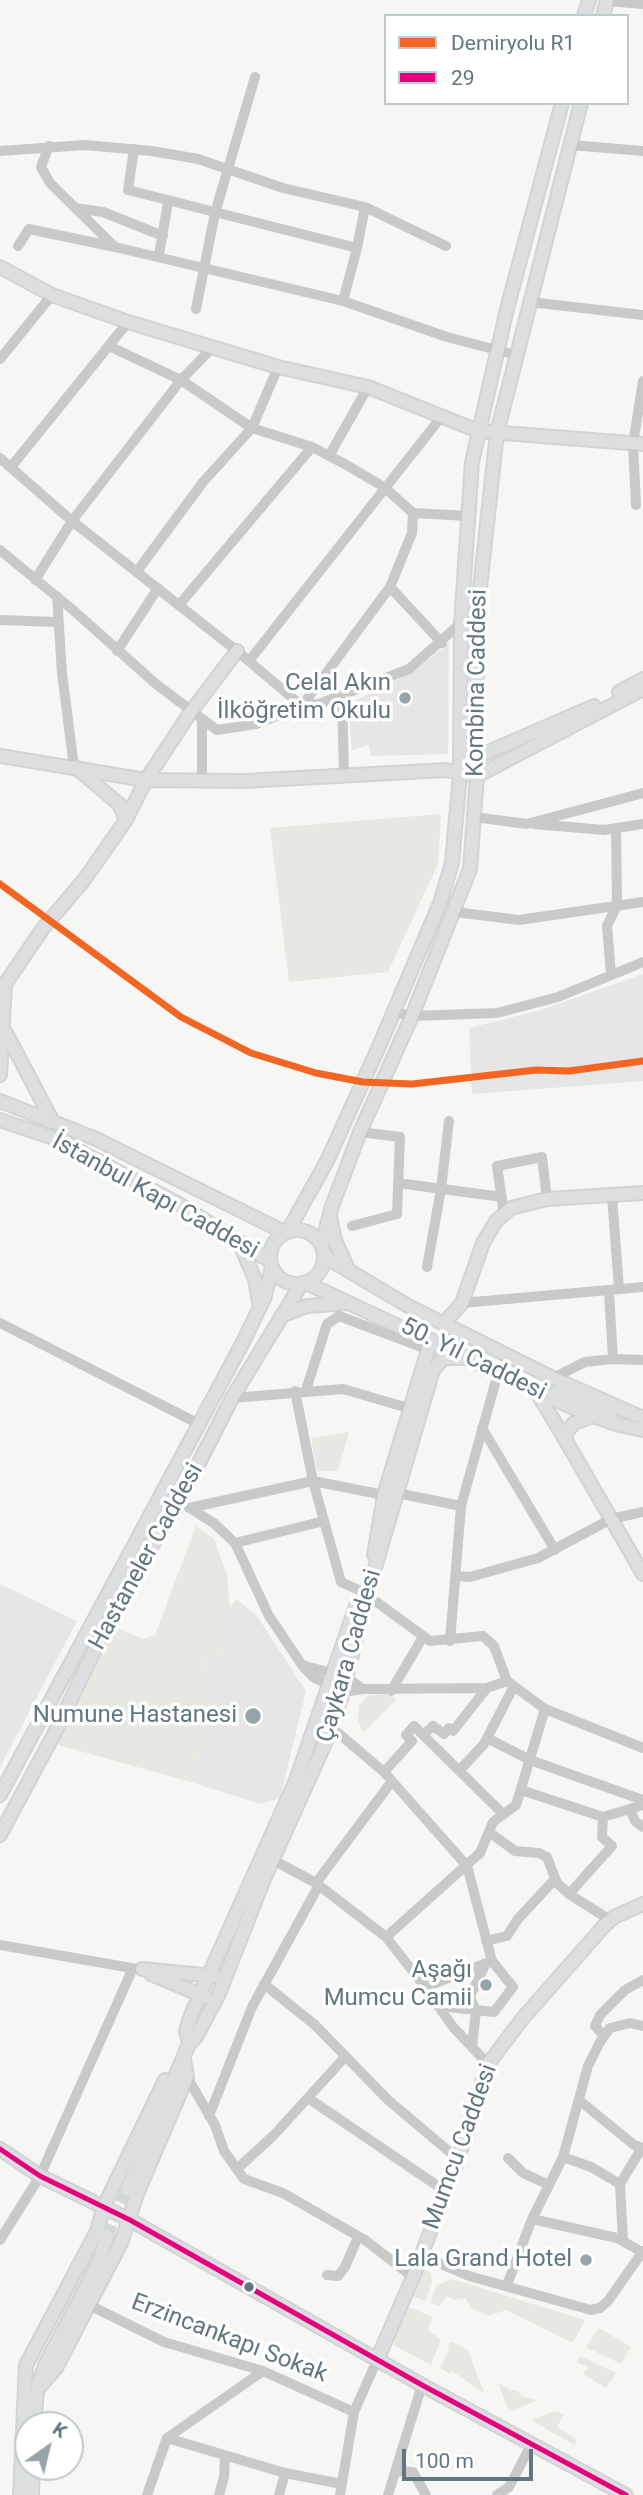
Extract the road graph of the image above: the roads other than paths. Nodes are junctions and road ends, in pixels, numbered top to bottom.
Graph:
1 (607, 0) edge
2 (643, 4) edge
3 (255, 77) dead end
4 (561, 105) edge
5 (581, 105) edge
6 (571, 145) junction
7 (49, 146) junction
8 (134, 149) junction
9 (643, 151) edge
10 (1, 153) edge
11 (227, 169) junction
12 (168, 202) junction
13 (365, 207) junction
14 (75, 208) junction
15 (215, 213) junction
16 (163, 236) junction
17 (18, 246) dead end
18 (446, 246) dead end
19 (115, 247) junction
20 (356, 248) junction
21 (159, 255) junction
22 (0, 267) edge
23 (203, 269) junction
24 (52, 295) junction
25 (343, 301) junction
26 (530, 302) junction
27 (196, 309) dead end
28 (643, 315) edge
29 (128, 322) junction
30 (111, 347) junction
31 (212, 348) junction
32 (499, 349) junction
33 (516, 355) junction
34 (0, 359) edge
35 (278, 367) junction
36 (181, 380) junction
37 (643, 381) edge
38 (368, 387) junction
39 (442, 416) junction
40 (252, 428) junction
41 (478, 431) junction
42 (497, 433) junction
43 (638, 444) edge
44 (312, 447) junction
45 (329, 456) junction
46 (0, 458) edge
47 (11, 467) junction
48 (384, 487) junction
49 (636, 505) dead end
50 (413, 513) junction
51 (468, 516) junction
52 (72, 521) junction
53 (0, 550) edge
54 (138, 570) junction
55 (35, 580) junction
56 (390, 587) junction
57 (158, 588) junction
58 (57, 596) junction
59 (179, 605) junction
60 (0, 620) edge
61 (58, 622) junction
62 (461, 623) junction
63 (442, 643) junction
64 (237, 650) junction
65 (117, 651) junction
66 (248, 661) junction
67 (642, 683) edge
68 (342, 696) junction
69 (302, 706) junction
70 (190, 713) junction
71 (202, 720) junction
72 (0, 756) edge
73 (477, 758) junction
74 (74, 767) junction
75 (460, 767) junction
76 (344, 775) junction
77 (477, 776) junction
78 (146, 780) junction
79 (202, 781) junction
80 (643, 793) edge
81 (474, 817) junction
82 (126, 820) junction
83 (527, 824) junction
84 (643, 824) edge
85 (616, 828) junction
86 (643, 902) edge
87 (617, 905) junction
88 (455, 912) junction
89 (643, 962) edge
90 (611, 974) junction
91 (393, 1012) junction
92 (412, 1016) junction
93 (3, 1026) junction
94 (0, 1075) edge
95 (0, 1101) edge
96 (0, 1120) edge
97 (52, 1121) junction
98 (449, 1121) dead end
99 (360, 1132) junction
100 (398, 1183) junction
101 (441, 1189) junction
102 (643, 1193) edge
103 (612, 1196) junction
104 (502, 1198) junction
105 (547, 1199) junction
106 (330, 1214) junction
107 (504, 1214) junction
108 (352, 1226) dead end
109 (286, 1232) junction
110 (238, 1242) junction
111 (323, 1250) junction
112 (271, 1265) junction
113 (427, 1267) dead end
114 (350, 1272) junction
115 (304, 1283) junction
116 (643, 1287) edge
117 (614, 1291) junction
118 (349, 1303) junction
119 (462, 1303) junction
120 (260, 1307) junction
121 (280, 1317) junction
122 (0, 1323) edge
123 (443, 1323) junction
124 (429, 1350) junction
125 (473, 1356) junction
126 (613, 1359) junction
127 (643, 1360) edge
128 (498, 1373) junction
129 (553, 1378) junction
130 (295, 1391) junction
131 (306, 1391) junction
132 (536, 1391) junction
133 (232, 1398) junction
134 (408, 1408) junction
135 (594, 1416) junction
136 (639, 1417) edge
137 (199, 1424) junction
138 (482, 1428) junction
139 (643, 1430) edge
140 (566, 1441) junction
141 (313, 1481) junction
142 (391, 1494) junction
143 (461, 1506) junction
144 (190, 1508) junction
145 (175, 1510) junction
146 (643, 1512) edge
147 (611, 1519) junction
148 (324, 1521) junction
149 (235, 1543) junction
150 (555, 1550) junction
151 (374, 1555) junction
152 (643, 1574) edge
153 (457, 1576) junction
154 (364, 1593) junction
155 (423, 1637) junction
156 (450, 1641) junction
157 (302, 1665) junction
158 (340, 1675) junction
159 (510, 1684) junction
160 (330, 1686) junction
161 (487, 1688) junction
162 (363, 1689) junction
163 (391, 1691) junction
164 (343, 1692) junction
165 (545, 1709) junction
166 (331, 1727) junction
167 (424, 1735) junction
168 (487, 1738) junction
169 (643, 1748) edge
170 (530, 1759) junction
171 (460, 1770) junction
172 (384, 1772) junction
173 (392, 1781) junction
174 (521, 1790) junction
175 (0, 1795) edge
176 (643, 1803) edge
177 (630, 1809) junction
178 (502, 1813) junction
179 (603, 1817) junction
180 (643, 1826) edge
181 (489, 1832) junction
182 (0, 1835) edge
183 (273, 1860) junction
184 (467, 1866) junction
185 (555, 1879) junction
186 (317, 1884) junction
187 (569, 1894) junction
188 (643, 1904) edge
189 (610, 1920) junction
190 (386, 1937) junction
191 (486, 1941) junction
192 (0, 1945) edge
193 (488, 1964) junction
194 (138, 1969) junction
195 (208, 1974) junction
196 (225, 1979) junction
197 (643, 1980) edge
198 (264, 1984) junction
199 (425, 1987) junction
200 (200, 1994) junction
201 (216, 2001) junction
202 (438, 2006) junction
203 (476, 2011) junction
204 (643, 2026) edge
205 (604, 2036) junction
206 (472, 2047) junction
207 (187, 2050) junction
208 (345, 2057) junction
209 (488, 2064) junction
210 (187, 2077) junction
211 (308, 2098) junction
212 (579, 2100) junction
213 (209, 2116) junction
214 (642, 2149) edge
215 (0, 2151) edge
216 (563, 2157) junction
217 (458, 2158) junction
218 (508, 2158) dead end
219 (237, 2169) junction
220 (40, 2176) junction
221 (547, 2184) junction
222 (620, 2184) junction
223 (112, 2189) junction
224 (445, 2191) junction
225 (131, 2193) junction
226 (104, 2206) junction
227 (532, 2219) junction
228 (130, 2220) junction
229 (97, 2231) junction
230 (358, 2237) junction
231 (0, 2240) edge
232 (623, 2240) junction
233 (121, 2243) junction
234 (643, 2251) edge
235 (420, 2255) junction
236 (327, 2275) dead end
237 (413, 2277) junction
238 (508, 2285) junction
239 (89, 2305) junction
240 (377, 2360) junction
241 (263, 2371) junction
242 (422, 2385) junction
243 (31, 2388) junction
244 (33, 2411) edge
245 (354, 2412) junction
246 (167, 2438) junction
247 (532, 2444) junction
248 (225, 2456) junction
249 (396, 2472) junction
250 (285, 2473) junction
251 (342, 2484) junction
252 (511, 2491) edge
253 (20, 2495) edge
254 (147, 2495) edge
255 (219, 2495) edge
256 (279, 2495) edge
257 (340, 2495) edge
258 (388, 2495) edge
259 (426, 2495) edge
260 (497, 2495) edge
261 (626, 2495) edge

1 - 2 street
3 - 11 street
4 - 32 main road, Kombina Caddesi
5 - 6 main road, Kombina Caddesi
6 - 9 street
6 - 26 main road, Kombina Caddesi
7 - 8 street
7 - 10 street
7 - 14 street
8 - 11 street
8 - 12 street
11 - 13 street
11 - 15 street
12 - 15 street
12 - 16 street
13 - 18 street
13 - 20 street
14 - 16 street
14 - 19 street
15 - 20 street
15 - 23 street
16 - 21 street
17 - 19 street
19 - 21 street
20 - 25 street
21 - 23 street
22 - 24 main road
23 - 25 street
23 - 27 street
24 - 29 main road
24 - 34 street
25 - 32 street
26 - 28 street
26 - 33 main road, Kombina Caddesi
29 - 30 street
29 - 31 main road
30 - 36 street
30 - 47 street
31 - 35 main road
31 - 36 street
32 - 33 street
32 - 41 main road, Kombina Caddesi
33 - 42 main road, Kombina Caddesi
35 - 38 main road
35 - 40 street
36 - 40 street
36 - 52 street
37 - 43 street
38 - 39 main road
38 - 45 street
39 - 41 main road
39 - 48 street
40 - 44 street
40 - 54 street
41 - 42 main road
41 - 51 main road, Kombina Caddesi
42 - 43 main road
42 - 73 main road, Kombina Caddesi
43 - 49 street
44 - 45 street
44 - 59 street
45 - 48 street
46 - 47 street
47 - 52 street
48 - 50 street
48 - 66 street
50 - 51 street
50 - 56 street
51 - 62 main road, Kombina Caddesi
52 - 54 street
52 - 55 street
53 - 55 street
54 - 57 street
55 - 58 street
56 - 63 street
56 - 69 street
57 - 59 street
57 - 65 street
58 - 61 street
58 - 65 street
59 - 64 street
60 - 61 street
61 - 74 street
62 - 63 street
62 - 75 main road, Kombina Caddesi
63 - 68 street
64 - 66 street
64 - 70 main road
65 - 70 street
66 - 69 street
67 - 73 main road
67 - 77 main road
68 - 69 street
68 - 76 street
69 - 71 street
70 - 71 street
70 - 78 main road
71 - 79 street
72 - 74 main road
73 - 75 main road
73 - 77 main road, Kombina Caddesi
74 - 78 main road
74 - 82 main road
75 - 76 main road
75 - 77 main road
75 - 91 main road, Kombina Caddesi
76 - 79 main road
77 - 81 main road, Kombina Caddesi
78 - 79 main road
78 - 82 main road
80 - 83 street
81 - 83 street
81 - 88 main road, Kombina Caddesi
82 - 93 main road
83 - 85 street
84 - 85 street
85 - 87 street
86 - 87 street
87 - 88 street
87 - 90 street
88 - 92 main road, Kombina Caddesi
89 - 90 street
90 - 92 street
91 - 92 street
91 - 109 main road, Kombina Caddesi
92 - 99 main road, Kombina Caddesi
93 - 94 main road
93 - 97 main road
95 - 97 main road
96 - 110 main road, İstanbul Kapı Caddesi
97 - 109 main road
98 - 101 street
99 - 100 street
99 - 106 main road, Kombina Caddesi
100 - 101 street
100 - 108 street
101 - 104 street
101 - 113 street
102 - 103 main road
103 - 105 main road
103 - 117 street
104 - 105 street
104 - 107 street
105 - 107 main road
106 - 111 main road, Kombina Caddesi
106 - 114 main road
107 - 119 main road
109 - 111 main road
109 - 112 main road
110 - 112 main road, İstanbul Kapı Caddesi
110 - 120 main road
111 - 114 main road, 50. Yıl Caddesi
111 - 115 main road
112 - 115 main road
112 - 120 main road, Hastaneler Caddesi
114 - 123 main road, 50. Yıl Caddesi
115 - 118 main road, 50. Yıl Caddesi
115 - 121 main road, Hastaneler Caddesi
116 - 117 street
117 - 119 street
117 - 126 street
118 - 121 main road
118 - 124 main road, 50. Yıl Caddesi
119 - 123 main road
120 - 137 main road, Hastaneler Caddesi
121 - 133 main road, Hastaneler Caddesi
122 - 137 street
123 - 129 main road, 50. Yıl Caddesi
124 - 125 main road, 50. Yıl Caddesi
124 - 131 street
124 - 134 main road
124 - 151 main road, Çaykara Caddesi
125 - 128 main road, 50. Yıl Caddesi
125 - 136 main road
125 - 142 main road, Çaykara Caddesi
126 - 127 street
126 - 129 street
128 - 132 main road, 50. Yıl Caddesi
128 - 138 street
129 - 136 main road, 50. Yıl Caddesi
130 - 131 street
130 - 133 street
130 - 141 street
131 - 134 street
132 - 135 main road, 50. Yıl Caddesi
132 - 140 main road
133 - 145 main road, Hastaneler Caddesi
134 - 142 main road
135 - 139 main road, 50. Yıl Caddesi
135 - 140 main road
137 - 175 main road, Hastaneler Caddesi
138 - 143 street
138 - 150 street
140 - 147 main road
141 - 142 street
141 - 144 street
141 - 148 street
142 - 143 street
142 - 151 main road
142 - 154 main road, Çaykara Caddesi
143 - 153 street
144 - 145 street
144 - 149 street
145 - 182 main road, Hastaneler Caddesi
146 - 147 street
147 - 150 street
147 - 152 main road
148 - 149 street
148 - 154 street
149 - 157 street
150 - 153 street
151 - 154 main road, Çaykara Caddesi
153 - 156 street
154 - 155 street
154 - 158 main road, Çaykara Caddesi
155 - 156 street
155 - 163 street
156 - 159 street
157 - 158 street
157 - 160 street
158 - 160 main road, Çaykara Caddesi
158 - 162 street
158 - 164 main road, Çaykara Caddesi
159 - 161 street
159 - 165 street
159 - 168 street
160 - 164 street
160 - 195 main road, Çaykara Caddesi
161 - 163 street
161 - 167 street
162 - 163 street
162 - 164 street
164 - 166 main road, Çaykara Caddesi
165 - 169 street
165 - 170 street
166 - 172 street
166 - 183 main road, Çaykara Caddesi
167 - 171 street
167 - 172 street
168 - 170 street
168 - 171 street
170 - 174 street
170 - 176 street
171 - 178 street
172 - 173 street
173 - 184 street
173 - 186 street
174 - 178 street
174 - 179 street
176 - 177 street
177 - 179 street
177 - 180 street
178 - 181 street
179 - 187 street
181 - 184 street
181 - 185 street
183 - 186 street
183 - 196 main road, Çaykara Caddesi
184 - 190 street
184 - 191 street
185 - 187 street
185 - 191 street
186 - 190 street
186 - 198 street
187 - 189 street
188 - 189 main road, Mumcu Caddesi
189 - 209 main road, Mumcu Caddesi
190 - 199 street
191 - 193 street
192 - 194 street
193 - 199 street
193 - 203 street
193 - 203 street
194 - 195 main road
194 - 200 main road
194 - 220 street
195 - 196 main road
195 - 200 main road, Çaykara Caddesi
196 - 201 main road, Çaykara Caddesi
197 - 205 street
198 - 208 street
198 - 213 street
199 - 202 street
200 - 201 main road
200 - 207 main road, Çaykara Caddesi
201 - 207 main road, Çaykara Caddesi
202 - 203 street
202 - 206 street
203 - 206 street
204 - 205 street
205 - 212 street
206 - 209 street
207 - 210 main road
207 - 223 main road
207 - 225 main road, Çaykara Caddesi
208 - 211 street
208 - 217 street
209 - 217 main road, Mumcu Caddesi
210 - 213 street
210 - 225 main road
211 - 219 street
211 - 224 street
212 - 214 street
212 - 216 street
213 - 219 street
214 - 222 street
215 - 220 main road
216 - 221 street
216 - 222 street
217 - 224 main road, Mumcu Caddesi
218 - 221 street
219 - 230 street
220 - 226 main road
220 - 231 street
221 - 227 street
222 - 232 street
223 - 225 main road
223 - 226 main road
224 - 235 main road, Mumcu Caddesi
225 - 228 main road
226 - 228 main road
226 - 229 main road
227 - 232 street
227 - 238 street
228 - 233 main road
228 - 240 main road
229 - 233 main road
229 - 243 main road
230 - 236 street
230 - 237 street
232 - 234 street
233 - 239 main road
234 - 238 street
235 - 237 main road, Mumcu Caddesi
235 - 238 street
237 - 240 main road, Mumcu Caddesi
239 - 241 street, Erzincankapı Sokak
239 - 243 main road
240 - 242 main road
240 - 245 street
241 - 245 street, Erzincankapı Sokak
241 - 246 street
242 - 247 main road
242 - 249 street
243 - 243 main road
243 - 244 main road
243 - 253 main road
245 - 251 street
246 - 248 street
246 - 254 street
247 - 252 street
247 - 261 main road
248 - 250 street
248 - 255 street
249 - 258 street
249 - 259 street
250 - 251 street
250 - 256 street
251 - 257 street
252 - 260 street

